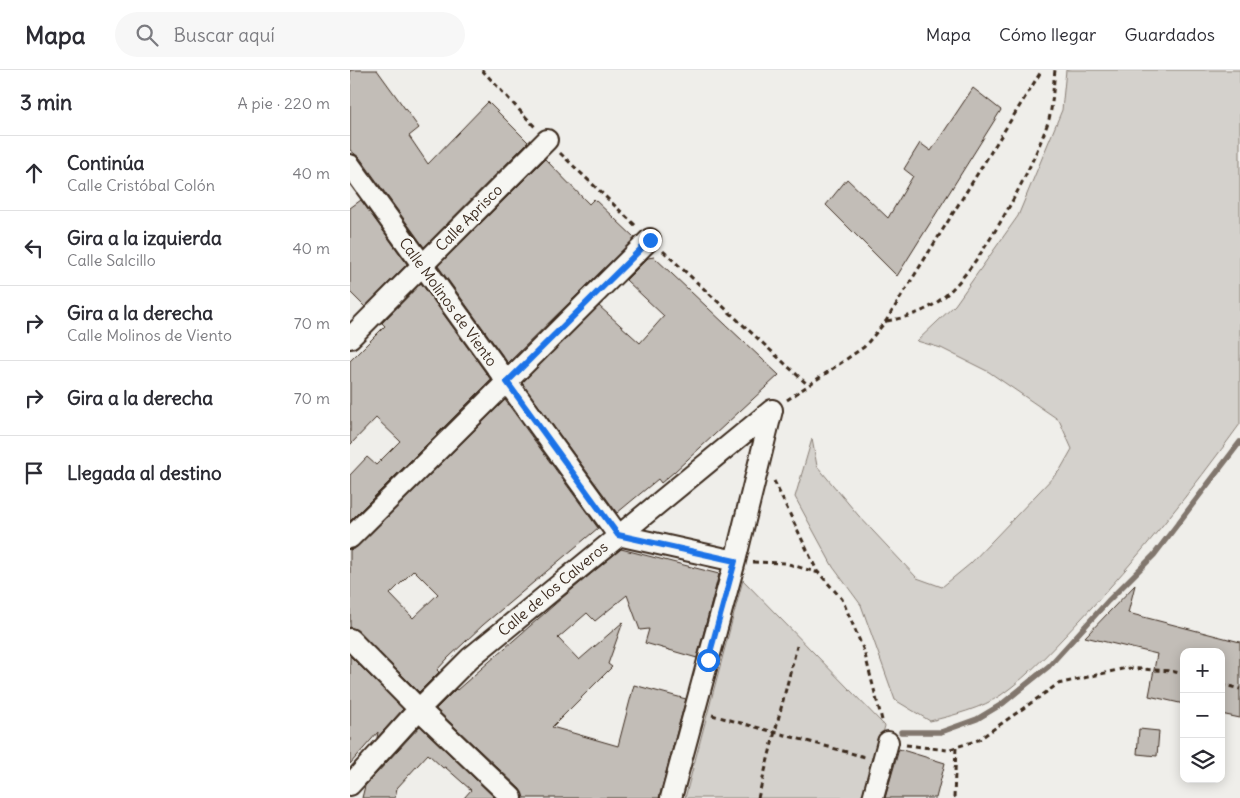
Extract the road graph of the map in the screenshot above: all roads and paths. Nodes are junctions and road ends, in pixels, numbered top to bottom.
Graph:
1 (1042, 70) edge
2 (1055, 70) edge
3 (547, 140) dead end
4 (350, 165) edge
5 (650, 240) dead end
6 (422, 265) junction
7 (886, 321) junction
8 (350, 338) edge
9 (507, 382) junction
10 (772, 410) junction
11 (761, 454) junction
12 (618, 535) junction
13 (350, 538) edge
14 (735, 561) junction
15 (819, 573) junction
16 (350, 639) edge
17 (797, 646) dead end
18 (1180, 673) edge
19 (1225, 685) edge
20 (1240, 689) edge
21 (419, 709) junction
22 (695, 710) junction
23 (775, 732) junction
24 (888, 742) junction
25 (956, 747) junction
26 (883, 762) junction
27 (352, 788) edge
28 (512, 798) edge
29 (671, 798) edge
30 (758, 798) edge
31 (873, 798) edge
32 (954, 798) edge

1 - 7 path
2 - 7 path
3 - 6 street, Calle Aprisco
4 - 6 street, Calle Molinos de Viento
5 - 9 street
6 - 8 street, Calle Aprisco
6 - 9 street, Calle Molinos de Viento
7 - 10 path
9 - 12 street, Calle Molinos de Viento
9 - 13 street
10 - 11 street
10 - 12 street, Calle de los Calveros
11 - 14 street
11 - 15 path
12 - 14 street
12 - 21 street, Calle de los Calveros
14 - 15 path
14 - 22 street
15 - 24 path
16 - 21 street
17 - 23 path
18 - 25 path
19 - 20 path
21 - 27 street, Calle de los Calveros
21 - 28 street
22 - 23 path
22 - 29 street
23 - 26 path
23 - 30 path
24 - 25 path
24 - 26 street
25 - 32 path
26 - 31 street

